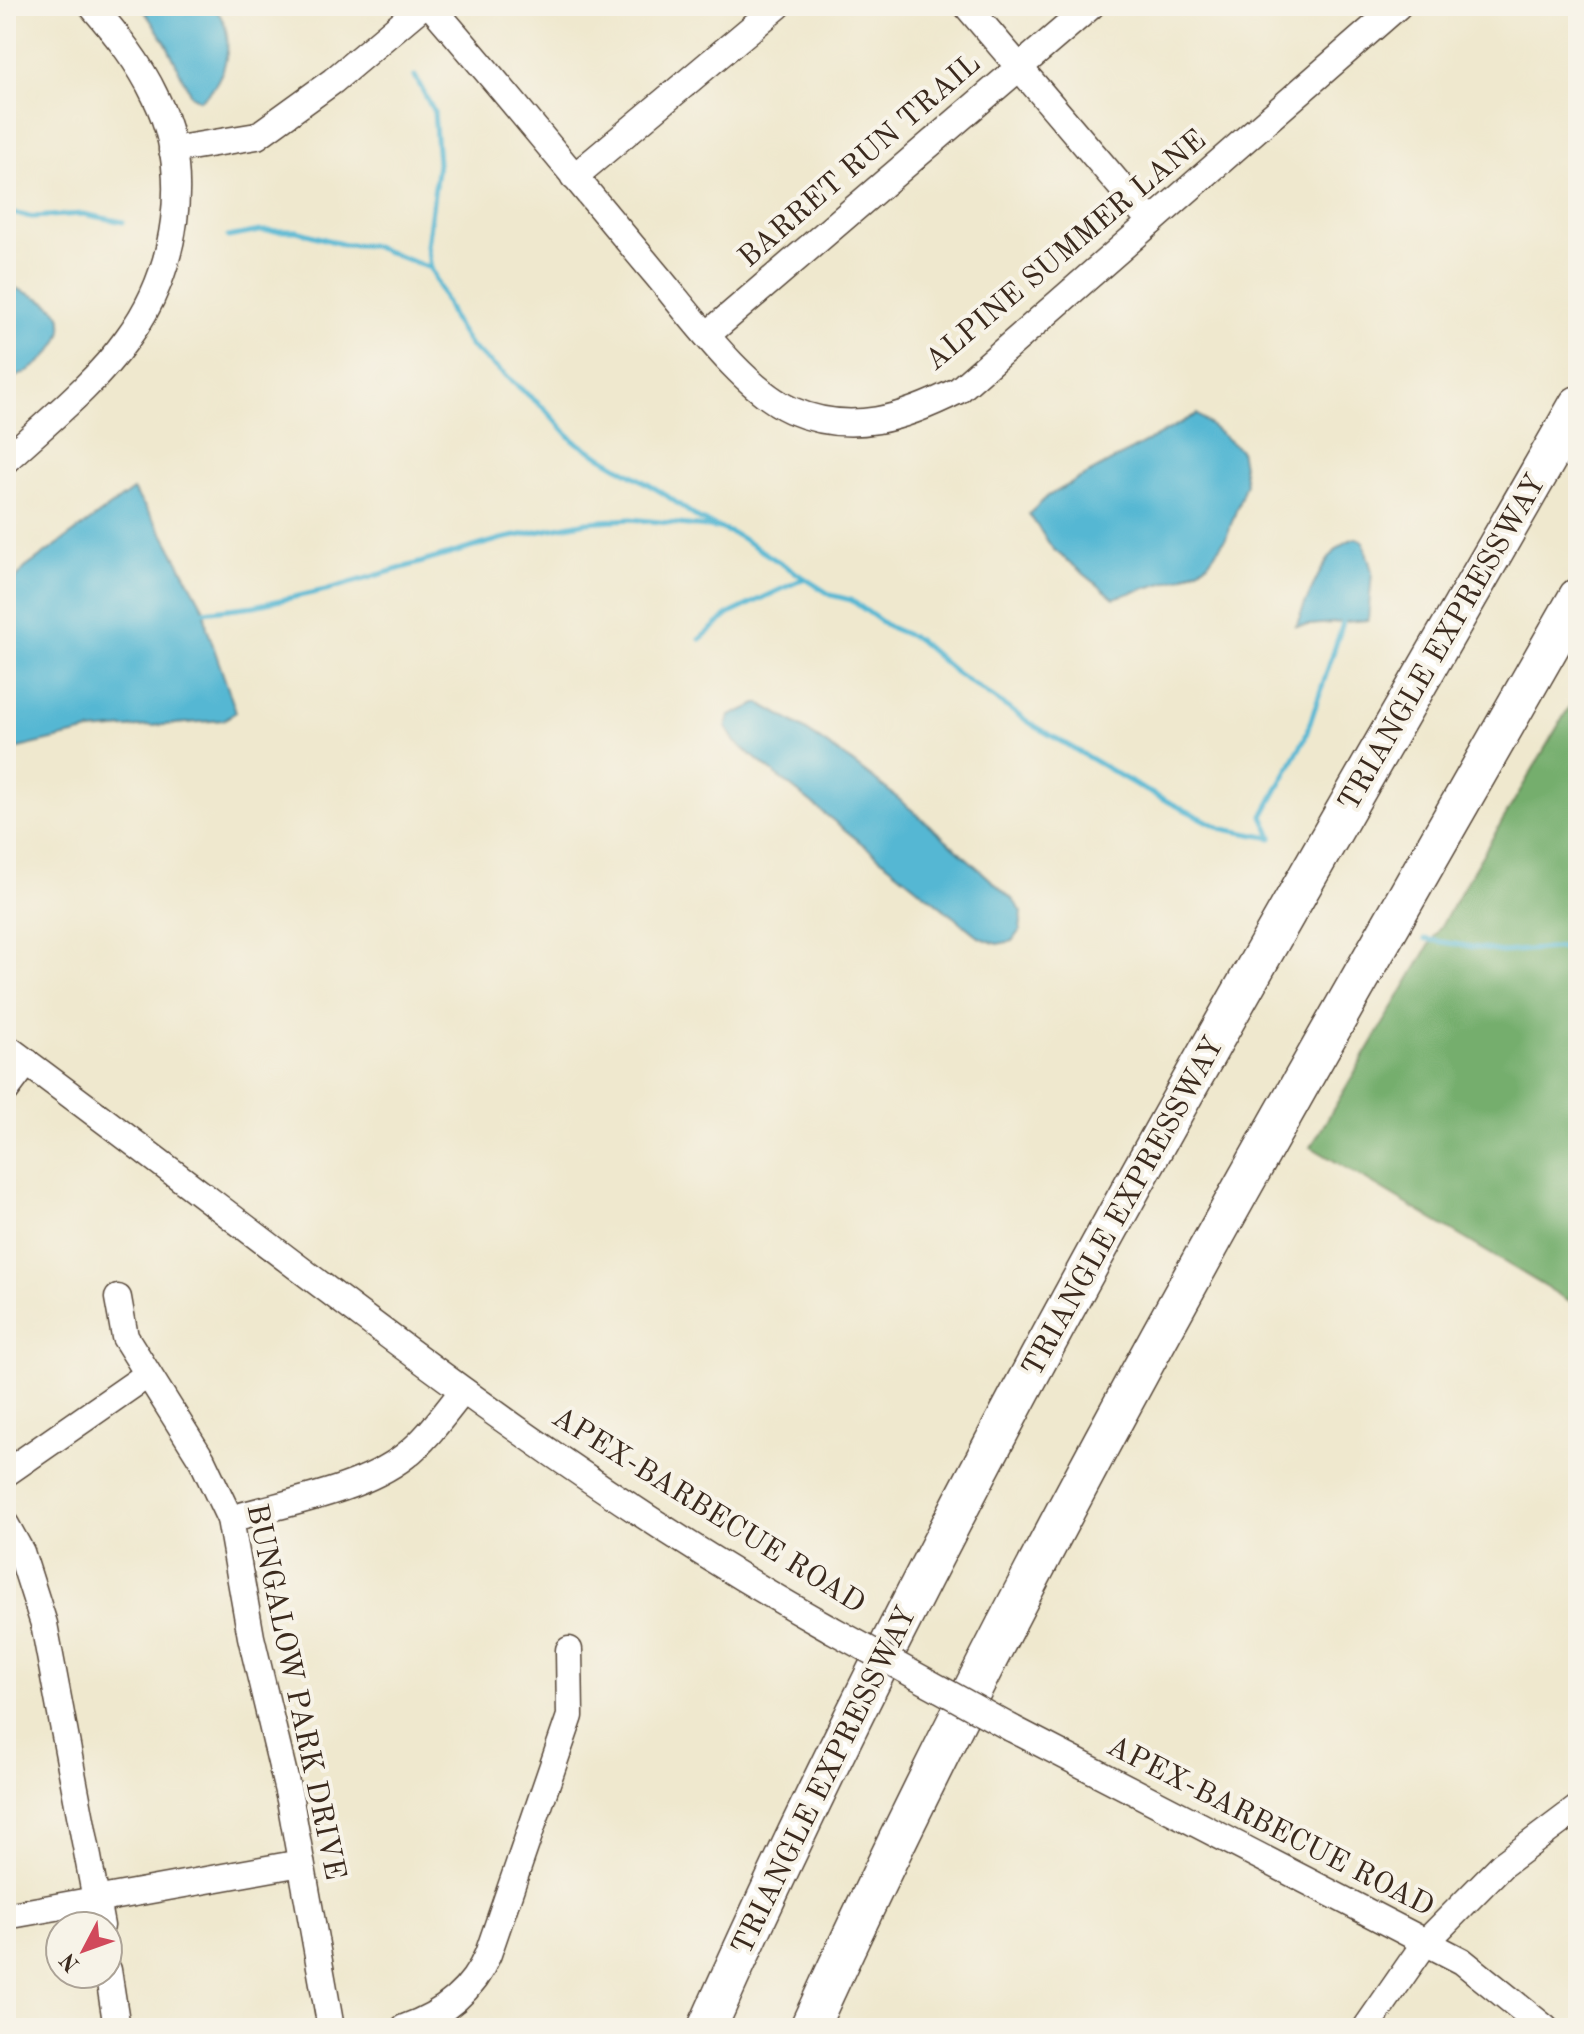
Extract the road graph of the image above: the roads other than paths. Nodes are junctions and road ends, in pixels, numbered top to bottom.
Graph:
1 (92, 6) edge
2 (422, 6) edge
3 (431, 6) edge
4 (778, 6) edge
5 (967, 6) edge
6 (1091, 6) edge
7 (1398, 6) edge
8 (1020, 67) junction
9 (172, 150) junction
10 (574, 177) junction
11 (1151, 222) junction
12 (707, 335) junction
13 (1578, 405) edge
14 (6, 460) edge
15 (1578, 597) edge
16 (6, 1047) edge
17 (27, 1062) junction
18 (6, 1090) edge
19 (118, 1298) dead end
20 (147, 1375) junction
21 (463, 1391) junction
22 (6, 1473) edge
23 (230, 1519) junction
24 (6, 1525) edge
25 (569, 1650) dead end
26 (1578, 1808) edge
27 (301, 1863) junction
28 (96, 1899) junction
29 (98, 1910) edge
30 (6, 1916) edge
31 (1425, 1943) junction
32 (111, 1990) edge
33 (117, 2028) edge
34 (331, 2028) edge
35 (404, 2028) edge
36 (707, 2028) edge
37 (809, 2028) edge
38 (1366, 2028) edge
39 (1545, 2028) edge

1 - 9 street
2 - 9 street
3 - 10 street, ALPINE SUMMER LANE
4 - 10 street
5 - 8 street
6 - 8 street, BARRET RUN TRAIL
7 - 11 street, ALPINE SUMMER LANE
8 - 11 street
8 - 12 street, BARRET RUN TRAIL
9 - 14 street
10 - 12 street, ALPINE SUMMER LANE
11 - 12 street, ALPINE SUMMER LANE
13 - 36 highway, TRIANGLE EXPRESSWAY
15 - 37 highway
16 - 17 street, APEX-BARBECUE ROAD
17 - 18 street
17 - 21 street, APEX-BARBECUE ROAD
19 - 20 street, BUNGALOW PARK DRIVE
20 - 22 street
20 - 23 street, BUNGALOW PARK DRIVE
21 - 23 street
21 - 31 street, APEX-BARBECUE ROAD, bridge
23 - 27 street, BUNGALOW PARK DRIVE
24 - 28 street
25 - 35 street
26 - 31 street
27 - 28 street
27 - 34 street, BUNGALOW PARK DRIVE
28 - 29 street
28 - 30 street
31 - 38 street
31 - 39 street, APEX-BARBECUE ROAD
32 - 33 street

